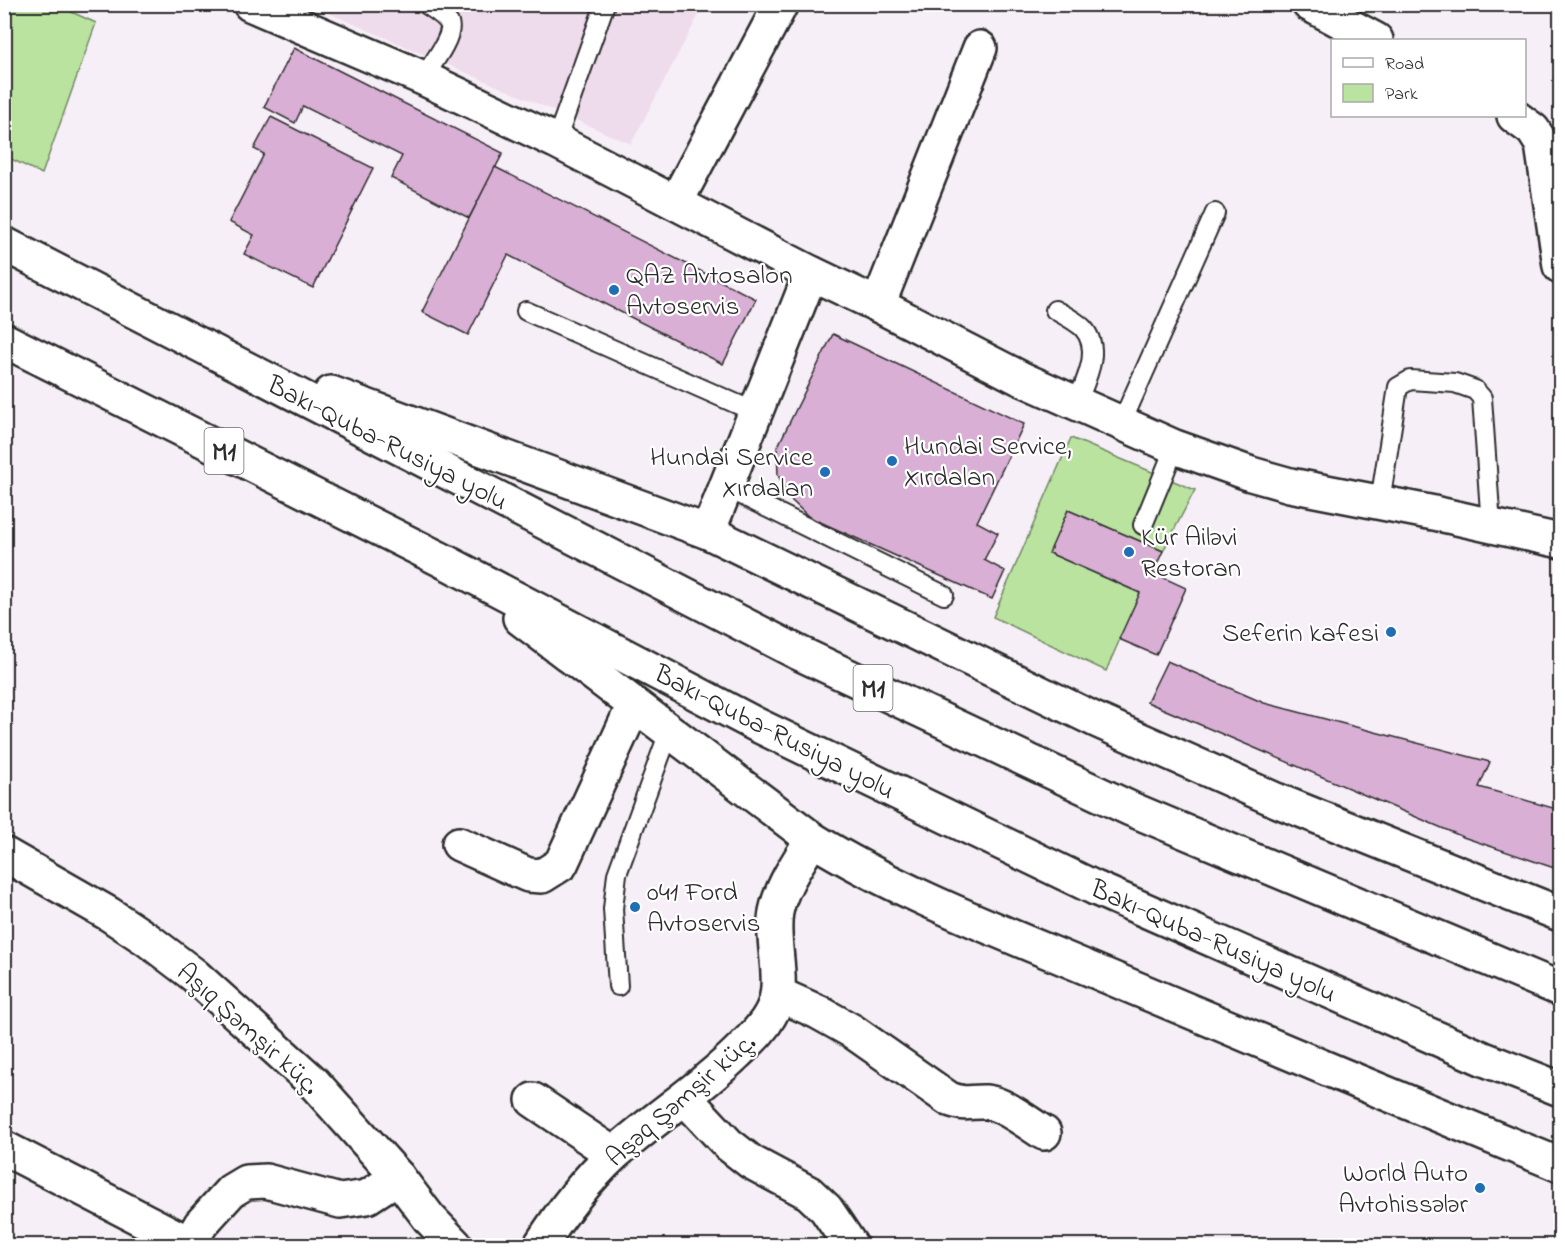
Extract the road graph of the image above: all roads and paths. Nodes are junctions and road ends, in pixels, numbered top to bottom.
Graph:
1 (250, 4) edge
2 (426, 4) edge
3 (605, 4) edge
4 (781, 4) edge
5 (1309, 4) edge
6 (1374, 39) edge
7 (980, 48) dead end
8 (423, 78) junction
9 (1516, 117) edge
10 (556, 141) junction
11 (676, 202) junction
12 (1215, 213) dead end
13 (4, 244) edge
14 (1560, 266) edge
15 (811, 273) junction
16 (878, 304) junction
17 (1055, 310) dead end
18 (526, 311) dead end
19 (4, 340) edge
20 (204, 347) junction
21 (1076, 405) junction
22 (755, 412) junction
23 (1121, 424) junction
24 (1175, 447) junction
25 (725, 487) junction
26 (1380, 502) junction
27 (1143, 525) dead end
28 (1491, 526) junction
29 (708, 532) junction
30 (1560, 541) edge
31 (444, 561) junction
32 (944, 595) dead end
33 (634, 705) junction
34 (669, 732) junction
35 (812, 839) junction
36 (459, 844) dead end
37 (4, 854) edge
38 (1560, 914) edge
39 (618, 986) dead end
40 (1560, 988) edge
41 (778, 994) junction
42 (1560, 1089) edge
43 (685, 1098) junction
44 (533, 1100) dead end
45 (1044, 1133) dead end
46 (4, 1148) edge
47 (613, 1154) junction
48 (1560, 1165) edge
49 (398, 1177) junction
50 (188, 1244) edge
51 (456, 1245) edge
52 (540, 1245) edge
53 (851, 1245) edge

1 - 8 main road
2 - 8 lane
3 - 10 lane
4 - 11 main road
5 - 6 main road
7 - 16 main road
8 - 10 main road
9 - 14 main road
10 - 11 main road
11 - 15 main road
12 - 23 lane
13 - 20 main road, Bakı-Quba-Rusiya yolu / M1
15 - 16 main road
15 - 22 main road
16 - 21 main road
17 - 21 lane
18 - 22 lane
19 - 31 main road, Bakı-Quba-Rusiya yolu / M1
20 - 29 main road
20 - 40 main road, Bakı-Quba-Rusiya yolu / M1
21 - 23 main road
22 - 25 main road
23 - 24 main road
24 - 26 main road
24 - 27 lane
25 - 29 main road
25 - 32 lane
26 - 28 main road
26 - 28 lane
28 - 30 main road
29 - 38 main road
31 - 33 main road
31 - 42 main road, Bakı-Quba-Rusiya yolu / M1
33 - 34 main road
33 - 36 main road
34 - 35 main road
34 - 39 lane
35 - 41 main road, Aşəq Şəmşir küç.
35 - 48 main road
37 - 49 main road, Aşıq Şəmşir küç.
41 - 43 main road, Aşəq Şəmşir küç.
41 - 45 main road
43 - 47 main road, Aşəq Şəmşir küç.
43 - 53 main road
44 - 47 main road
46 - 50 main road
47 - 52 main road, Aşəq Şəmşir küç.
49 - 50 main road
49 - 51 main road, Aşıq Şəmşir küç.

